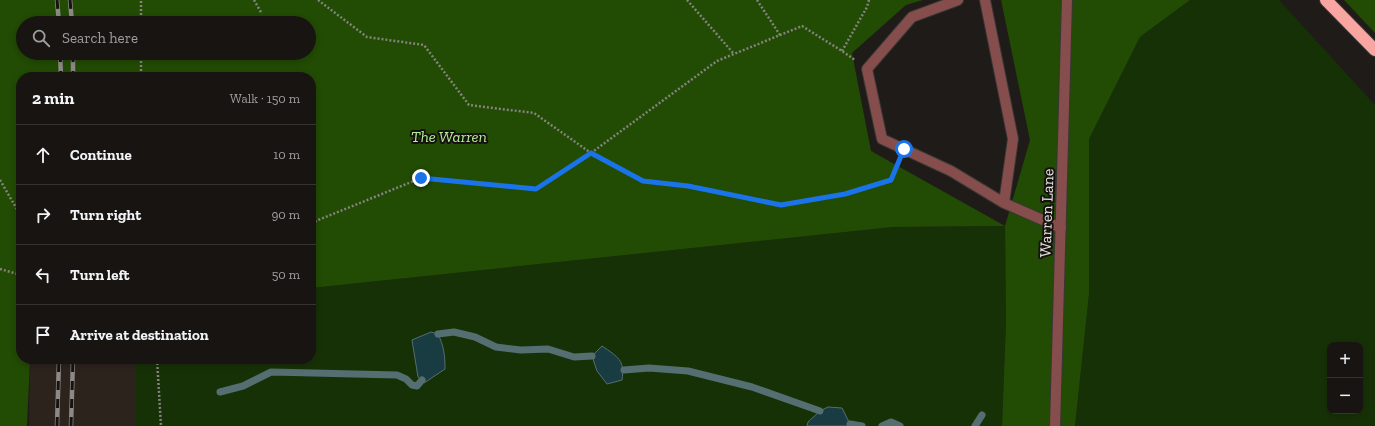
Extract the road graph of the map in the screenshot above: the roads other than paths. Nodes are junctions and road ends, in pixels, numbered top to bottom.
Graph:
1 (958, 0) edge
2 (986, 0) edge
3 (1067, 0) edge
4 (1326, 0) edge
5 (1375, 50) edge
6 (1004, 203) junction
7 (1061, 228) junction
8 (1056, 426) edge

1 - 6 street
2 - 6 street
3 - 7 street, Warren Lane
4 - 5 highway
6 - 7 street
7 - 8 street, Warren Lane

